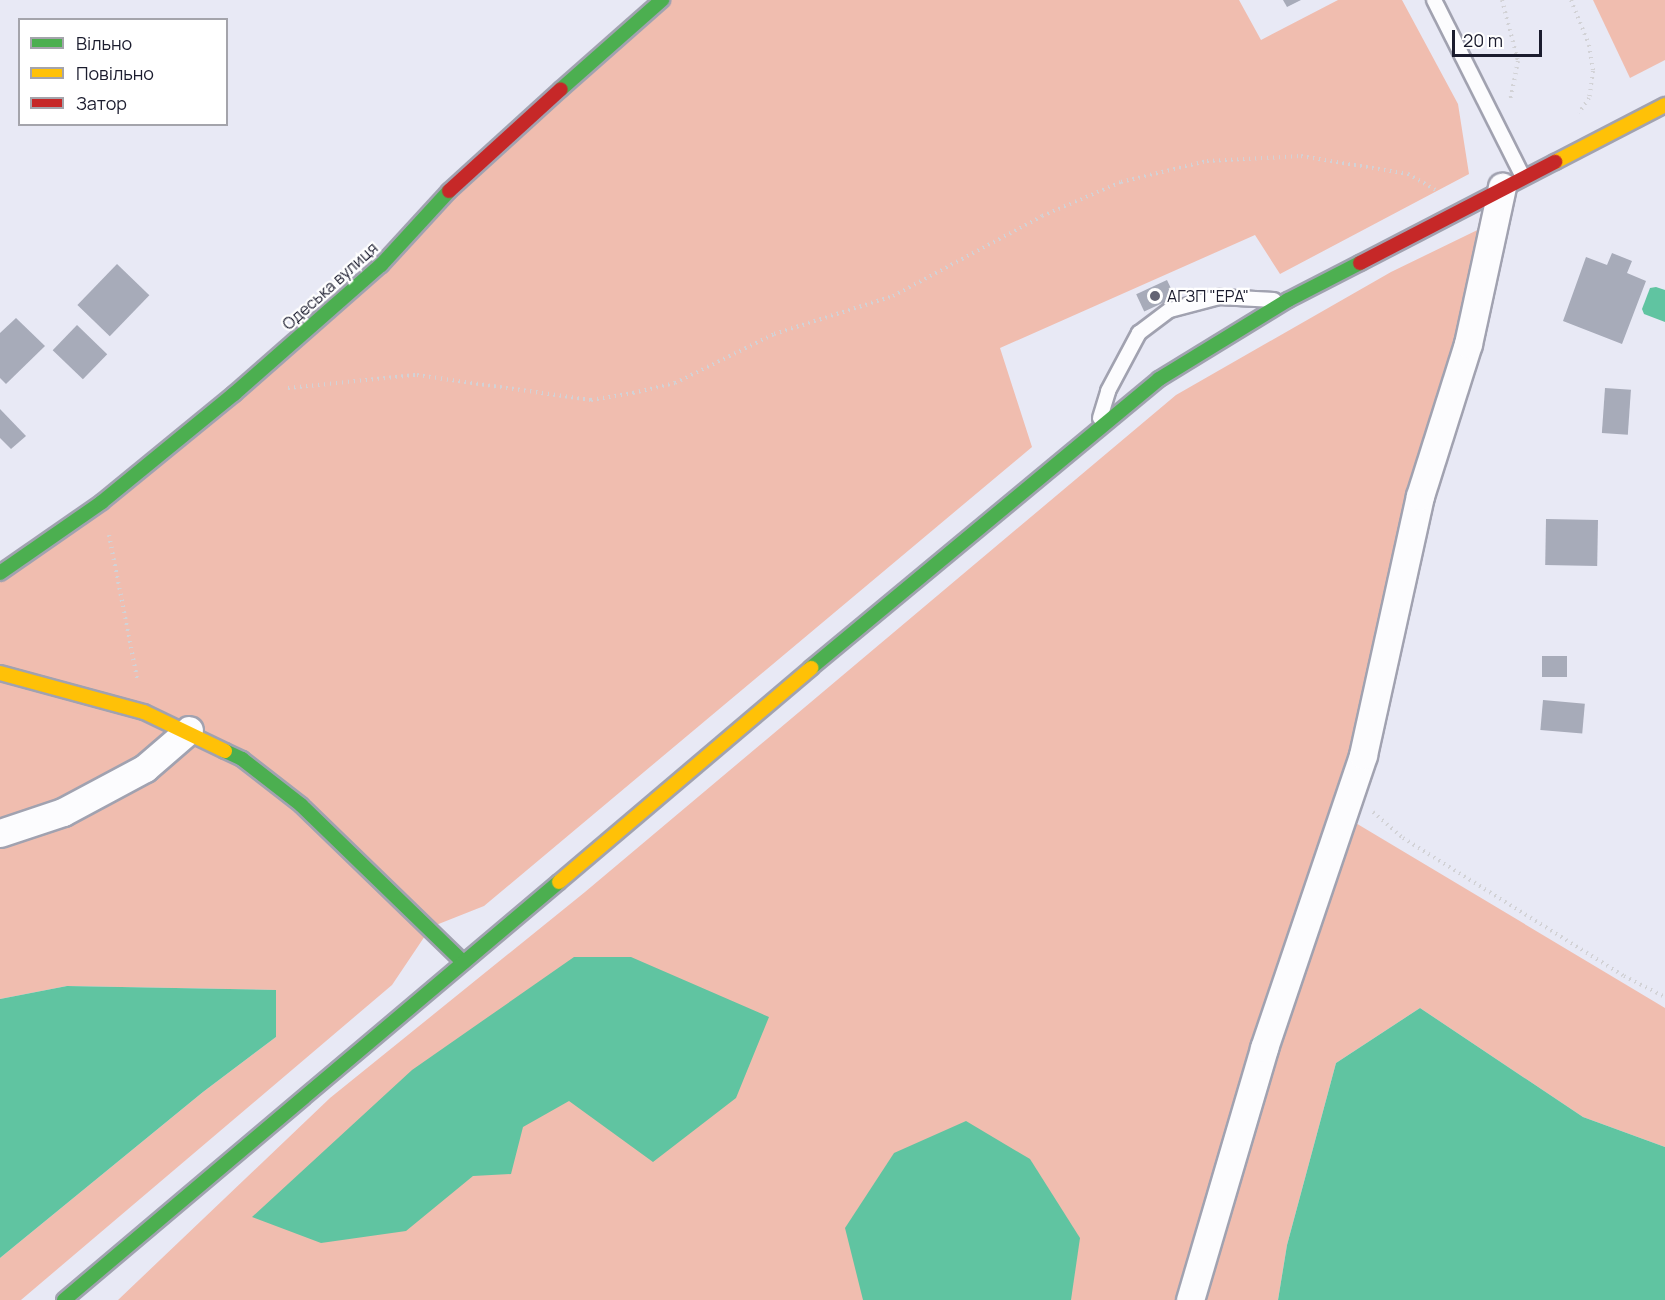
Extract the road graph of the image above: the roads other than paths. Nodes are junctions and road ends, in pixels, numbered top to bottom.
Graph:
1 (662, 0) edge
2 (1434, 0) edge
3 (1665, 105) edge
4 (1513, 182) junction
5 (1288, 300) junction
6 (1097, 429) junction
7 (0, 573) edge
8 (0, 673) edge
9 (189, 730) junction
10 (0, 832) edge
11 (463, 962) junction
12 (64, 1300) edge
13 (1190, 1300) edge

1 - 7 street, Одеська вулиця
2 - 4 lane
3 - 4 street
4 - 5 street
4 - 13 street
5 - 6 street
5 - 6 lane
6 - 11 street
8 - 9 street
9 - 10 street
9 - 11 street
11 - 12 street

